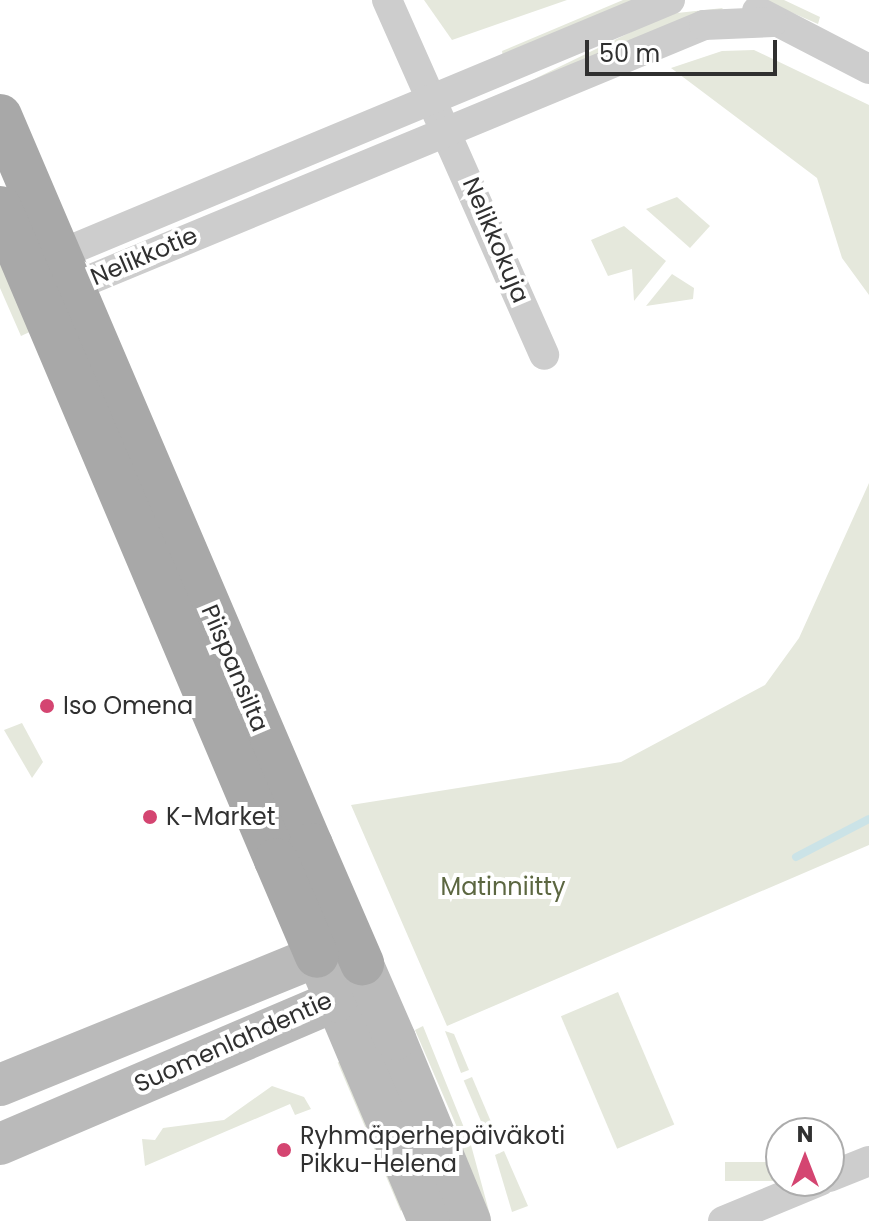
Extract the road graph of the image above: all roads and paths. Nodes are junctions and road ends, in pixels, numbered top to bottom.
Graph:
1 (387, 0) edge
2 (670, 0) edge
3 (738, 0) edge
4 (773, 22) junction
5 (869, 69) edge
6 (432, 99) junction
7 (0, 116) edge
8 (448, 126) junction
9 (0, 208) edge
10 (54, 276) junction
11 (544, 355) dead end
12 (294, 852) junction
13 (317, 956) junction
14 (362, 963) junction
15 (336, 1001) junction
16 (377, 1046) junction
17 (17, 1078) edge
18 (0, 1144) edge
19 (869, 1161) edge
20 (845, 1171) edge
21 (781, 1197) edge
22 (429, 1221) edge
23 (470, 1221) edge
24 (723, 1221) edge

1 - 6 street, Nelikkokuja
2 - 6 street, Nelikkotie
3 - 4 street, Nelikkotie
4 - 5 street, Nelikkotie
4 - 8 street, Nelikkotie
6 - 8 street, Nelikkokuja
6 - 10 street, Nelikkotie
7 - 10 main road, Piispansilta
8 - 10 street, Nelikkotie
8 - 11 street, Nelikkokuja
9 - 10 main road, Piispansilta
10 - 12 main road, Piispansilta
12 - 13 main road, Piispansilta, bridge
12 - 14 main road, Piispansilta, bridge
13 - 14 main road, Suomenlahdentie
13 - 15 main road, Piispansilta, bridge
13 - 17 main road, Suomenlahdentie
14 - 15 main road, Suomenlahdentie
14 - 16 main road, Piispansilta, bridge
15 - 16 main road, Piispansilta
15 - 18 main road, Suomenlahdentie
16 - 22 main road, Piispansilta
16 - 23 main road, Piispansilta
19 - 20 street
21 - 24 street

